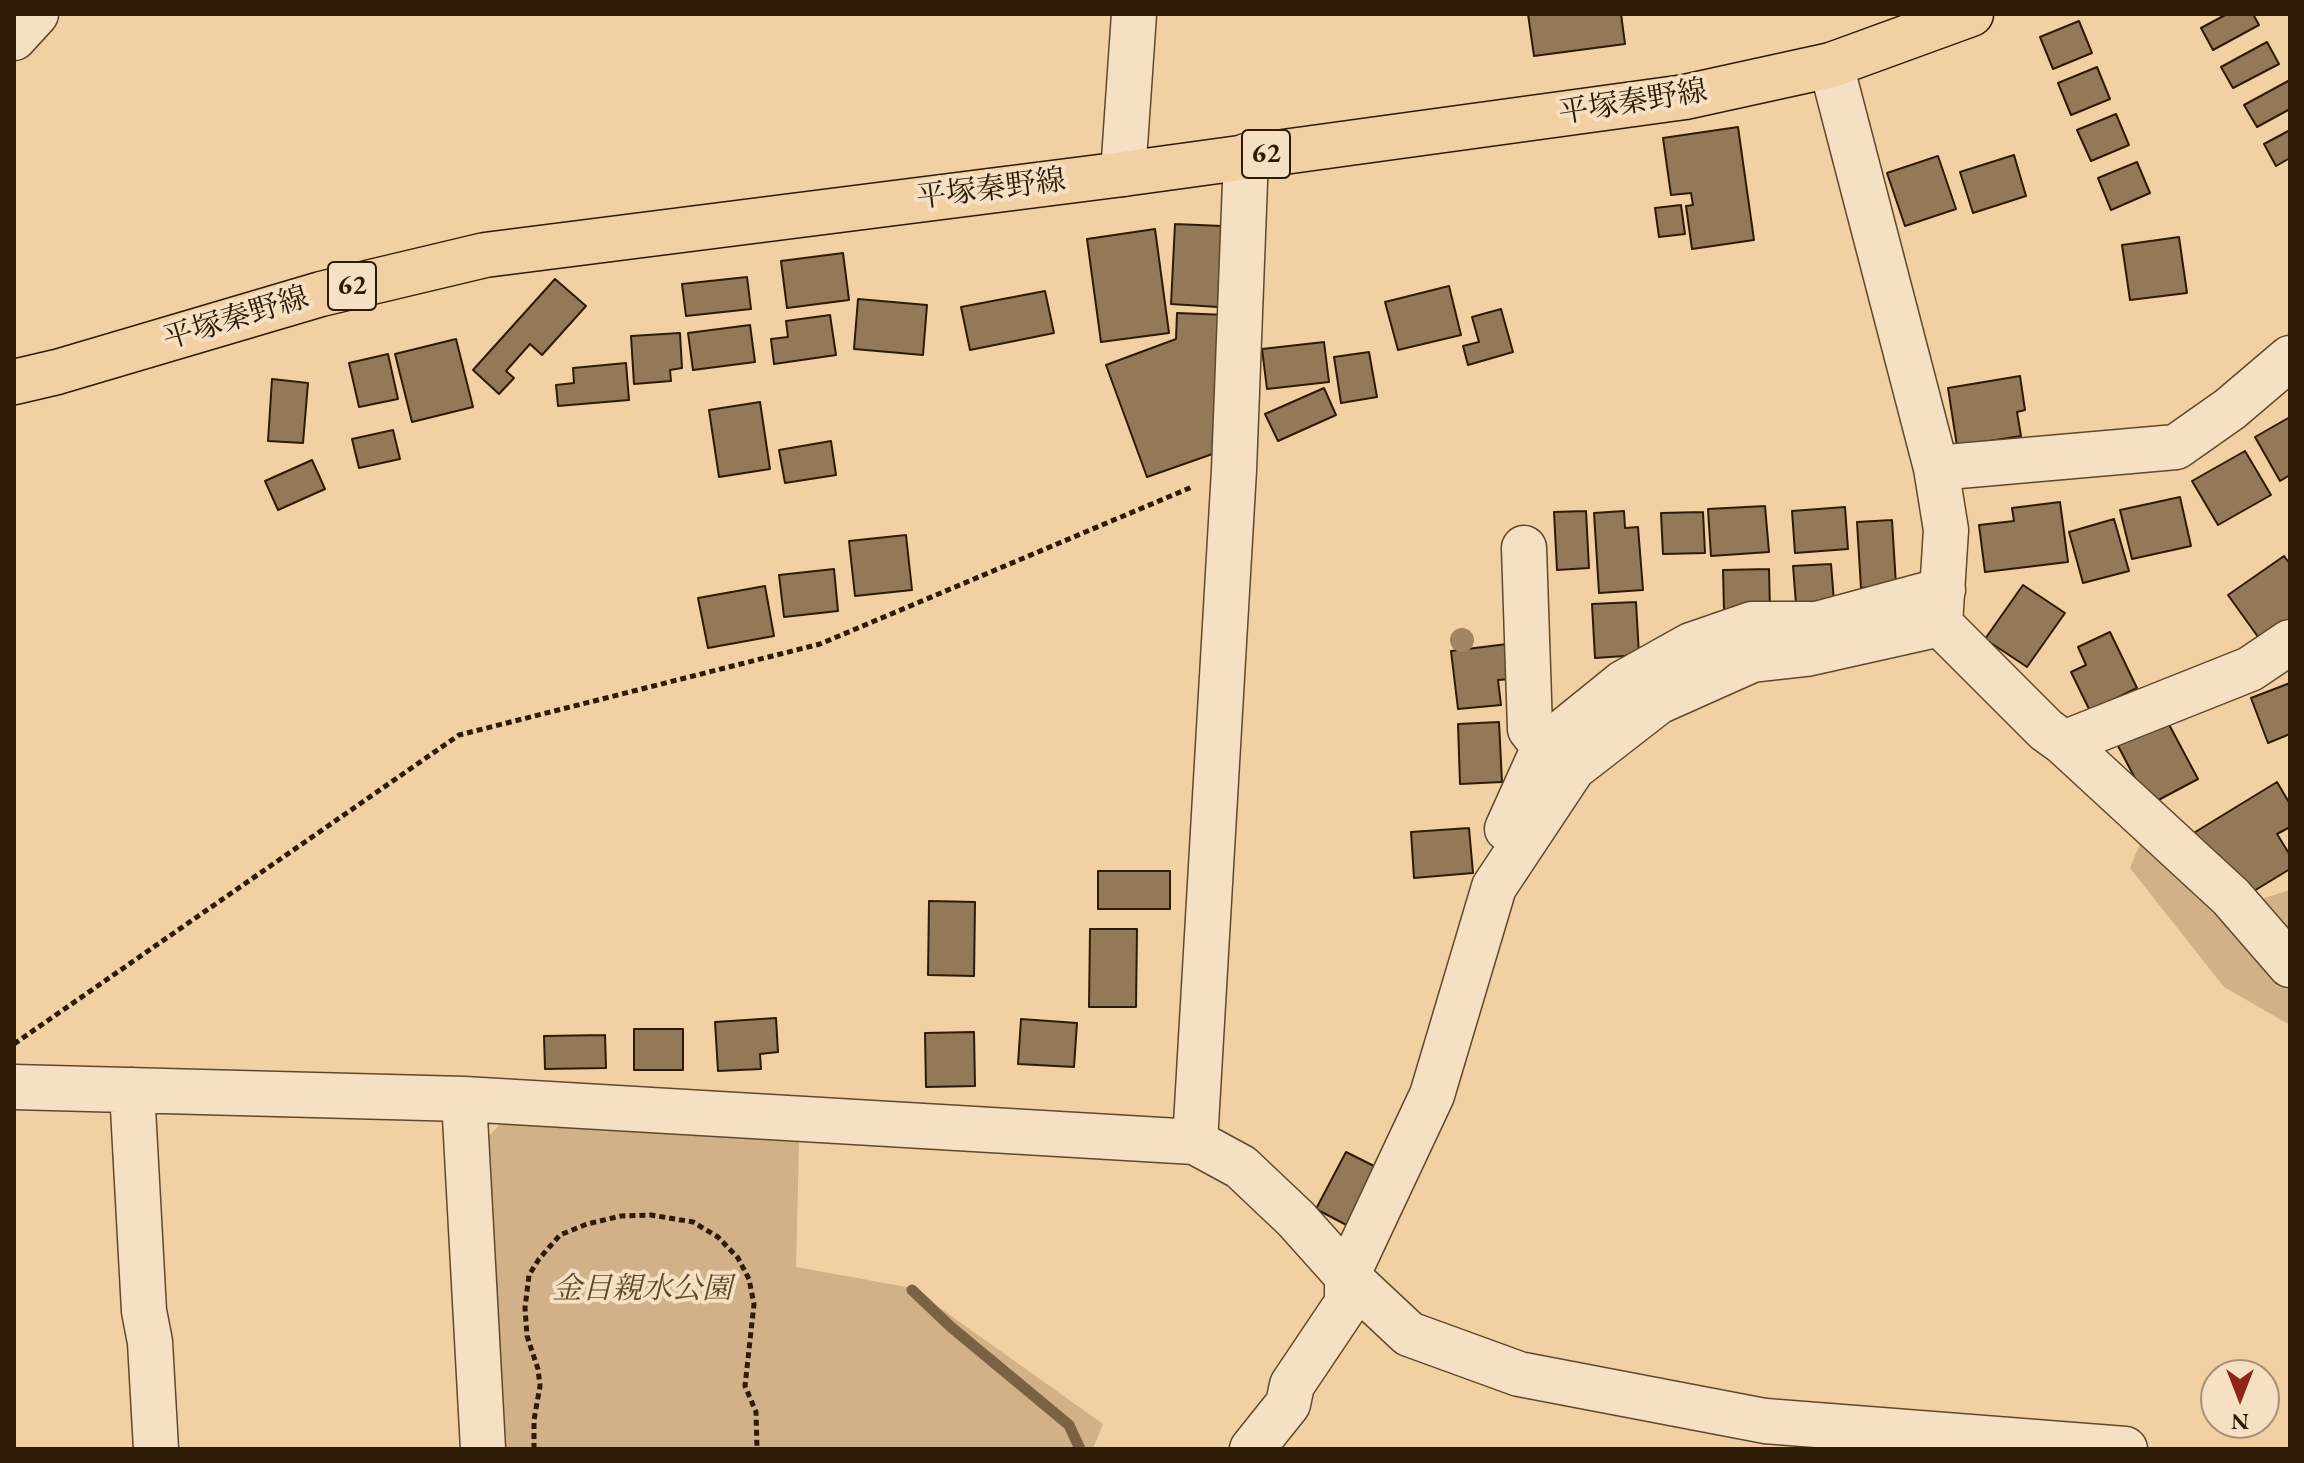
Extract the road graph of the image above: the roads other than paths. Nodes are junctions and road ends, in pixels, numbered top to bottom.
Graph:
1 (36, 14) edge
2 (1134, 14) edge
3 (1971, 14) edge
4 (14, 38) edge
5 (1831, 65) junction
6 (1246, 156) junction
7 (1123, 174) junction
8 (2290, 358) edge
9 (14, 382) edge
10 (1936, 468) junction
11 (1524, 548) dead end
12 (1942, 607) junction
13 (2290, 642) edge
14 (2064, 743) junction
15 (1544, 747) junction
16 (1494, 887) junction
17 (2290, 965) edge
18 (14, 1087) edge
19 (132, 1090) junction
20 (464, 1099) junction
21 (1195, 1142) junction
22 (1347, 1276) junction
23 (156, 1449) edge
24 (483, 1449) edge
25 (1252, 1449) edge
26 (2125, 1449) edge

1 - 4 street
2 - 7 street
3 - 5 main road, 平塚秦野線 / 62
5 - 6 main road, 平塚秦野線 / 62
5 - 10 street
6 - 7 main road, 平塚秦野線 / 62
6 - 21 street
7 - 9 main road, 平塚秦野線 / 62
8 - 10 street
10 - 12 street
11 - 15 street
12 - 14 street
12 - 15 street
12 - 16 street
13 - 14 street
14 - 17 street
15 - 16 street
16 - 22 street
18 - 19 street
19 - 20 street
19 - 23 street
20 - 21 street
20 - 24 street
21 - 22 street
22 - 25 street
22 - 26 street

